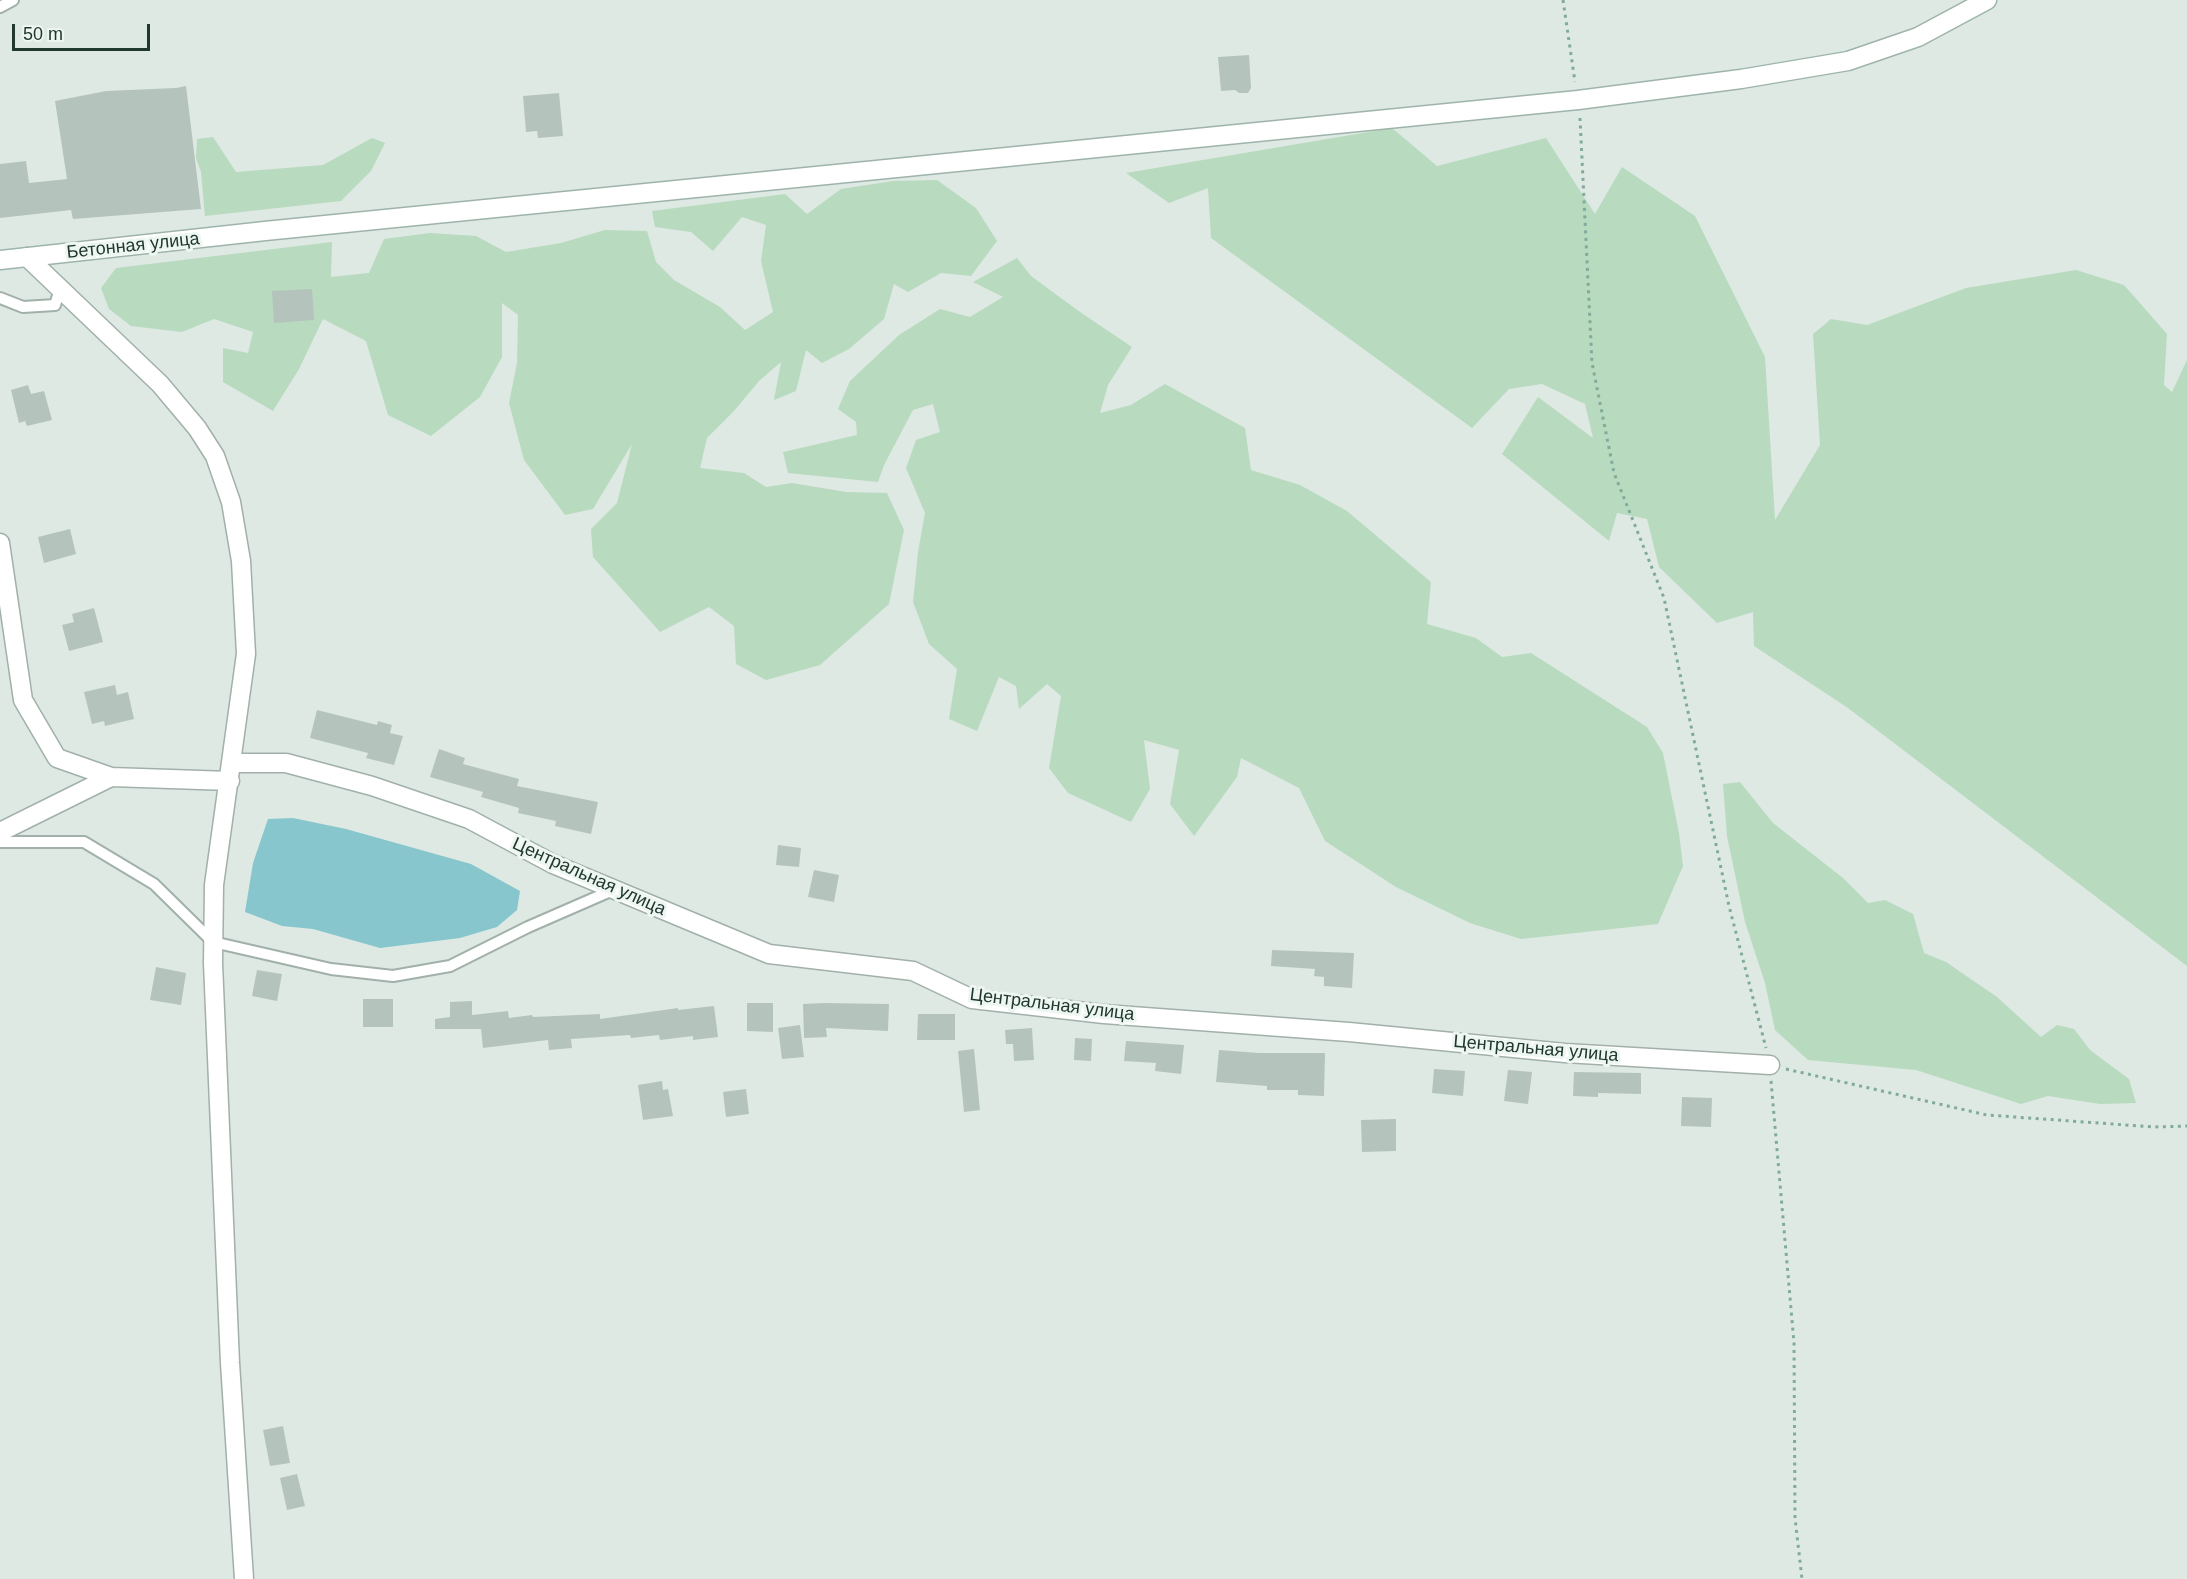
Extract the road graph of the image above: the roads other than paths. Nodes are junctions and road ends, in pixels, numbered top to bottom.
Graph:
1 (13, 0) edge
2 (1987, 0) edge
3 (0, 7) edge
4 (27, 257) junction
5 (0, 260) edge
6 (60, 289) junction
7 (0, 298) edge
8 (0, 543) edge
9 (231, 772) junction
10 (111, 777) junction
11 (0, 832) edge
12 (0, 842) edge
13 (613, 890) junction
14 (213, 942) junction
15 (1770, 1065) road end
16 (244, 1579) edge

1 - 3 lane
2 - 4 street, Бетонная улица
4 - 5 street, Бетонная улица
4 - 6 street
6 - 7 lane
6 - 9 street
8 - 10 street
9 - 10 street, Центральная улица
9 - 13 street, Центральная улица
9 - 14 street
10 - 11 street
12 - 14 lane
13 - 14 lane
13 - 15 street, Центральная улица
14 - 16 street

